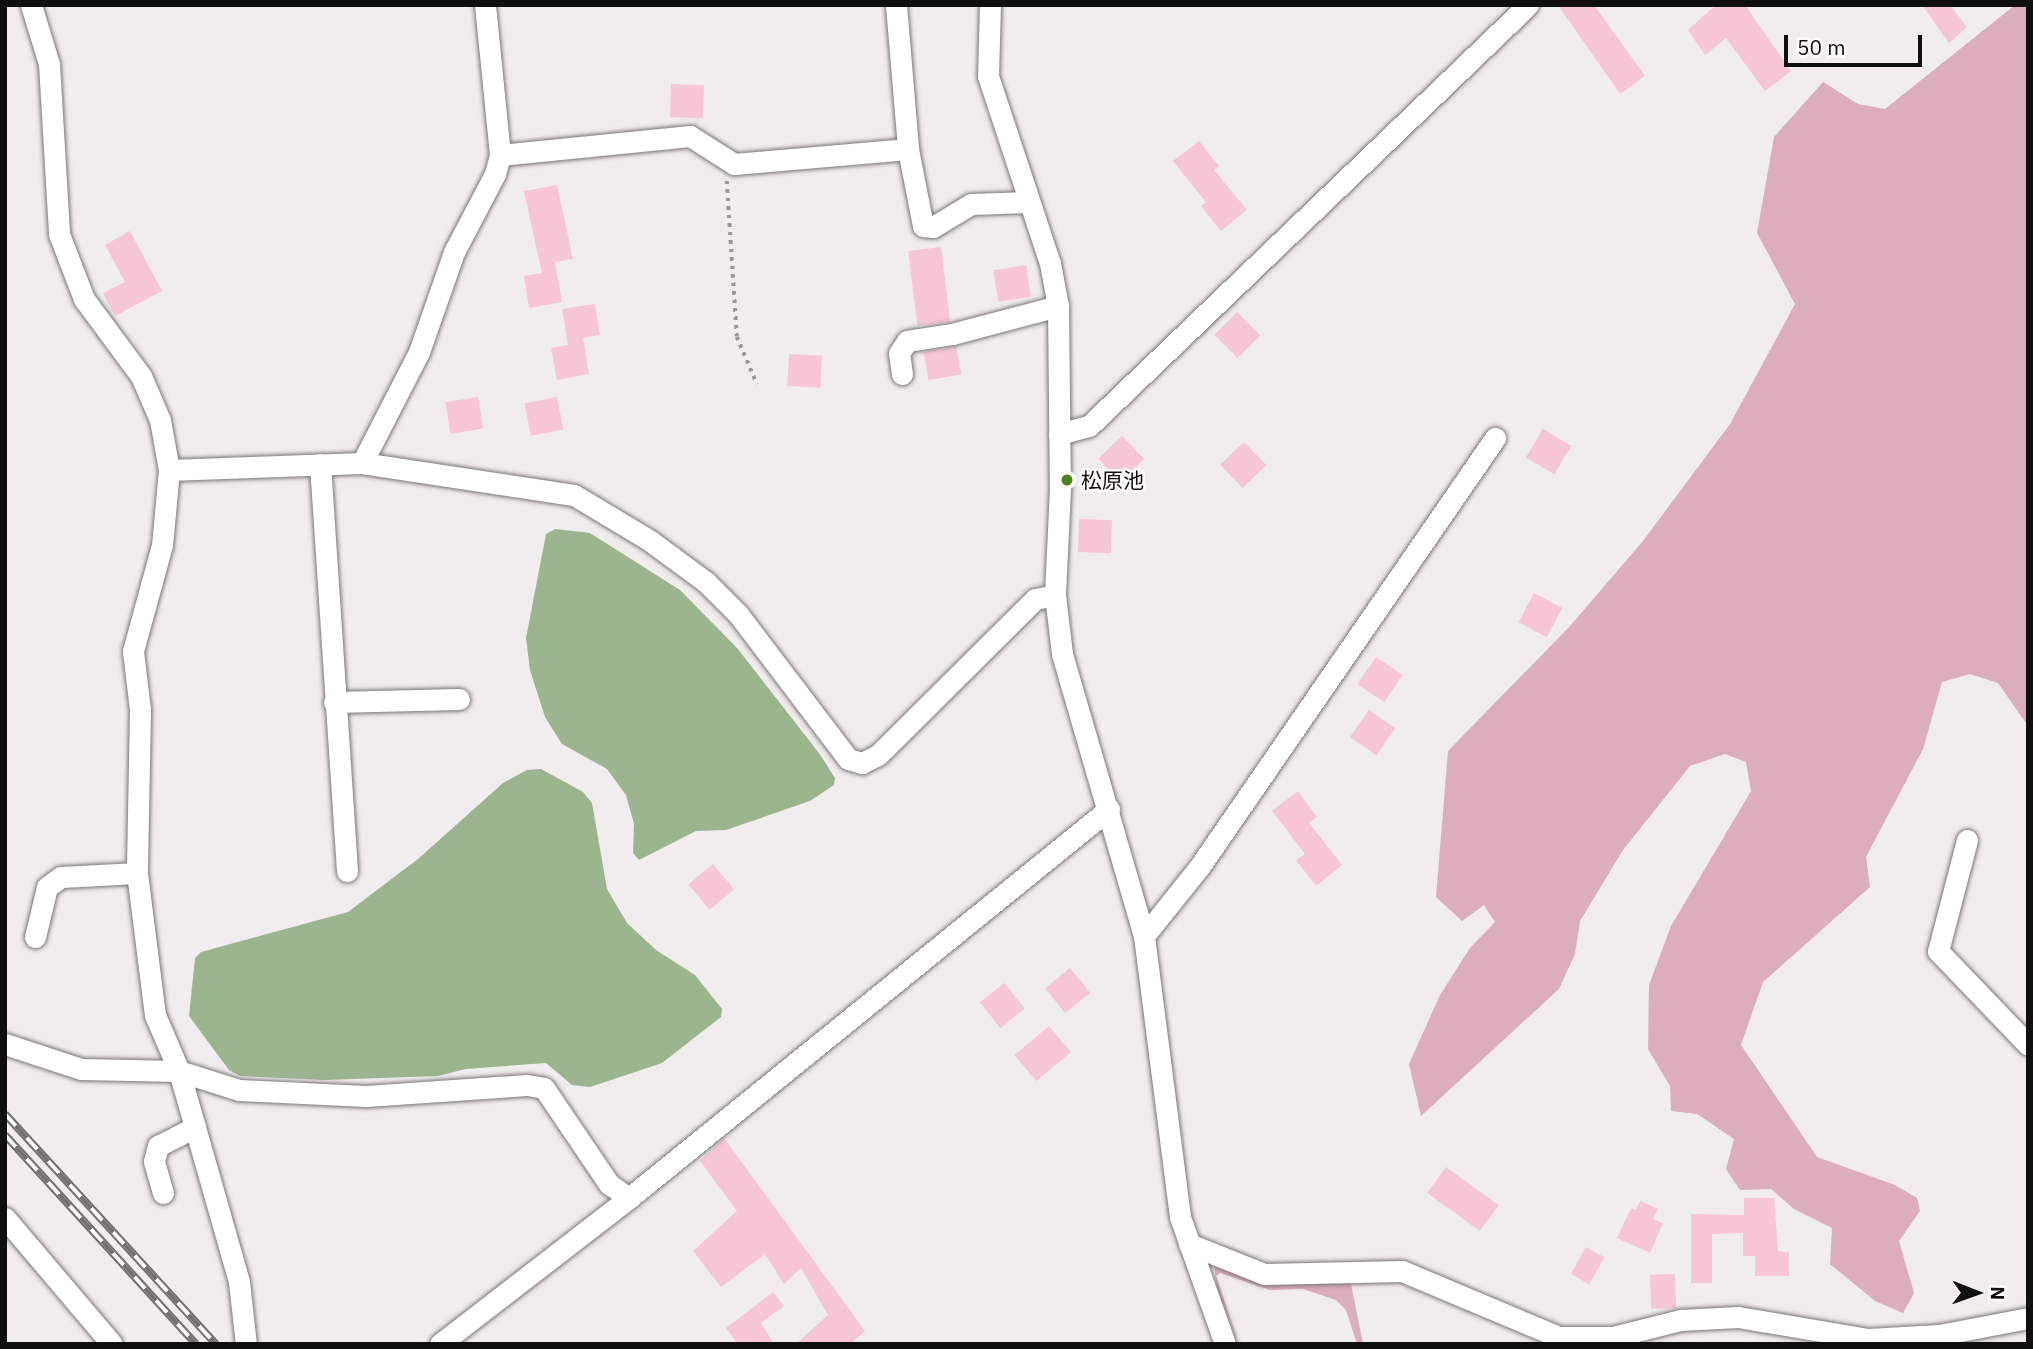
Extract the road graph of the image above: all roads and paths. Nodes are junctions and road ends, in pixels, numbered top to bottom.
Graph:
1 (31, 5) edge
2 (485, 5) edge
3 (896, 5) edge
4 (990, 5) edge
5 (1528, 5) edge
6 (908, 149) junction
7 (500, 155) junction
8 (725, 162) junction
9 (1028, 202) junction
10 (1058, 306) junction
11 (902, 374) dead end
12 (757, 384) dead end
13 (1059, 434) junction
14 (1495, 438) dead end
15 (362, 463) junction
16 (320, 464) junction
17 (169, 470) junction
18 (1055, 595) junction
19 (459, 699) dead end
20 (334, 702) junction
21 (1110, 808) junction
22 (1967, 840) dead end
23 (347, 872) dead end
24 (136, 873) junction
25 (1144, 936) junction
26 (35, 937) dead end
27 (5, 1044) edge
28 (2028, 1045) edge
29 (179, 1071) junction
30 (195, 1127) junction
31 (163, 1193) dead end
32 (629, 1198) junction
33 (5, 1218) edge
34 (1189, 1244) junction
35 (2028, 1318) edge
36 (1559, 1340) edge
37 (112, 1344) edge
38 (246, 1344) edge
39 (440, 1344) edge
40 (1225, 1344) edge

1 - 17 street
2 - 7 street
3 - 6 street
4 - 9 street
5 - 13 street
6 - 8 street
6 - 9 street
7 - 8 street
7 - 15 street
8 - 12 path
9 - 10 street
10 - 11 street
10 - 13 street
13 - 18 street
14 - 25 street
15 - 16 street
15 - 18 street
16 - 17 street
16 - 20 street
17 - 24 street
18 - 21 street
19 - 20 street
20 - 23 street
21 - 25 street
21 - 32 street
22 - 28 street
24 - 26 street
24 - 29 street
25 - 34 street
27 - 29 street
29 - 30 street
29 - 32 street
30 - 31 street
30 - 38 street
32 - 39 street
33 - 37 street
34 - 36 street
34 - 40 street
35 - 36 street

